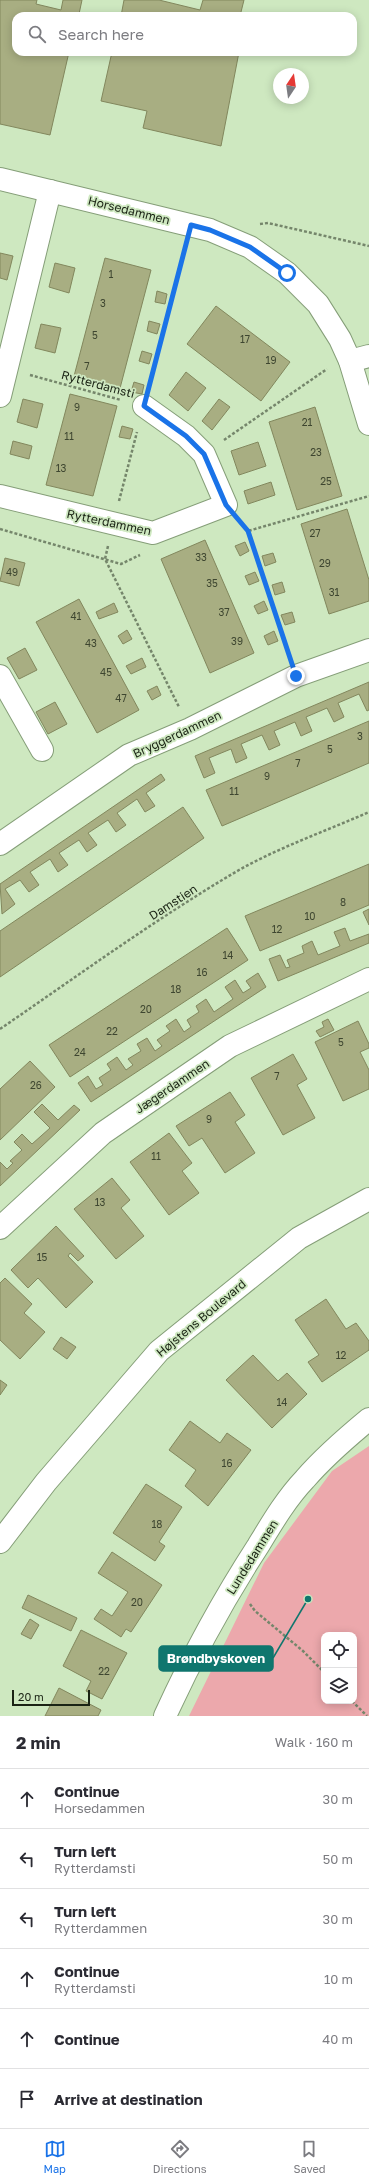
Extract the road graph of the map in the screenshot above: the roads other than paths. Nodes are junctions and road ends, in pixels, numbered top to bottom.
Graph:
1 (0, 180) edge
2 (50, 191) junction
3 (360, 359) edge
4 (0, 396) edge
5 (144, 406) road end
6 (369, 424) edge
7 (0, 496) edge
8 (369, 650) edge
9 (0, 676) edge
10 (42, 750) dead end
11 (0, 844) edge
12 (369, 979) edge
13 (369, 1199) edge
14 (0, 1228) edge
15 (369, 1420) edge
16 (0, 1542) edge
17 (165, 1716) edge

1 - 2 street, Horsedammen
2 - 3 street, Horsedammen
2 - 4 street
3 - 6 street, Horsedammen
5 - 7 street, Rytterdammen
8 - 11 street, Bryggerdammen
9 - 10 street
12 - 14 street, Jægerdammen
13 - 16 street, Højstens Boulevard
15 - 17 street, Lundedammen

